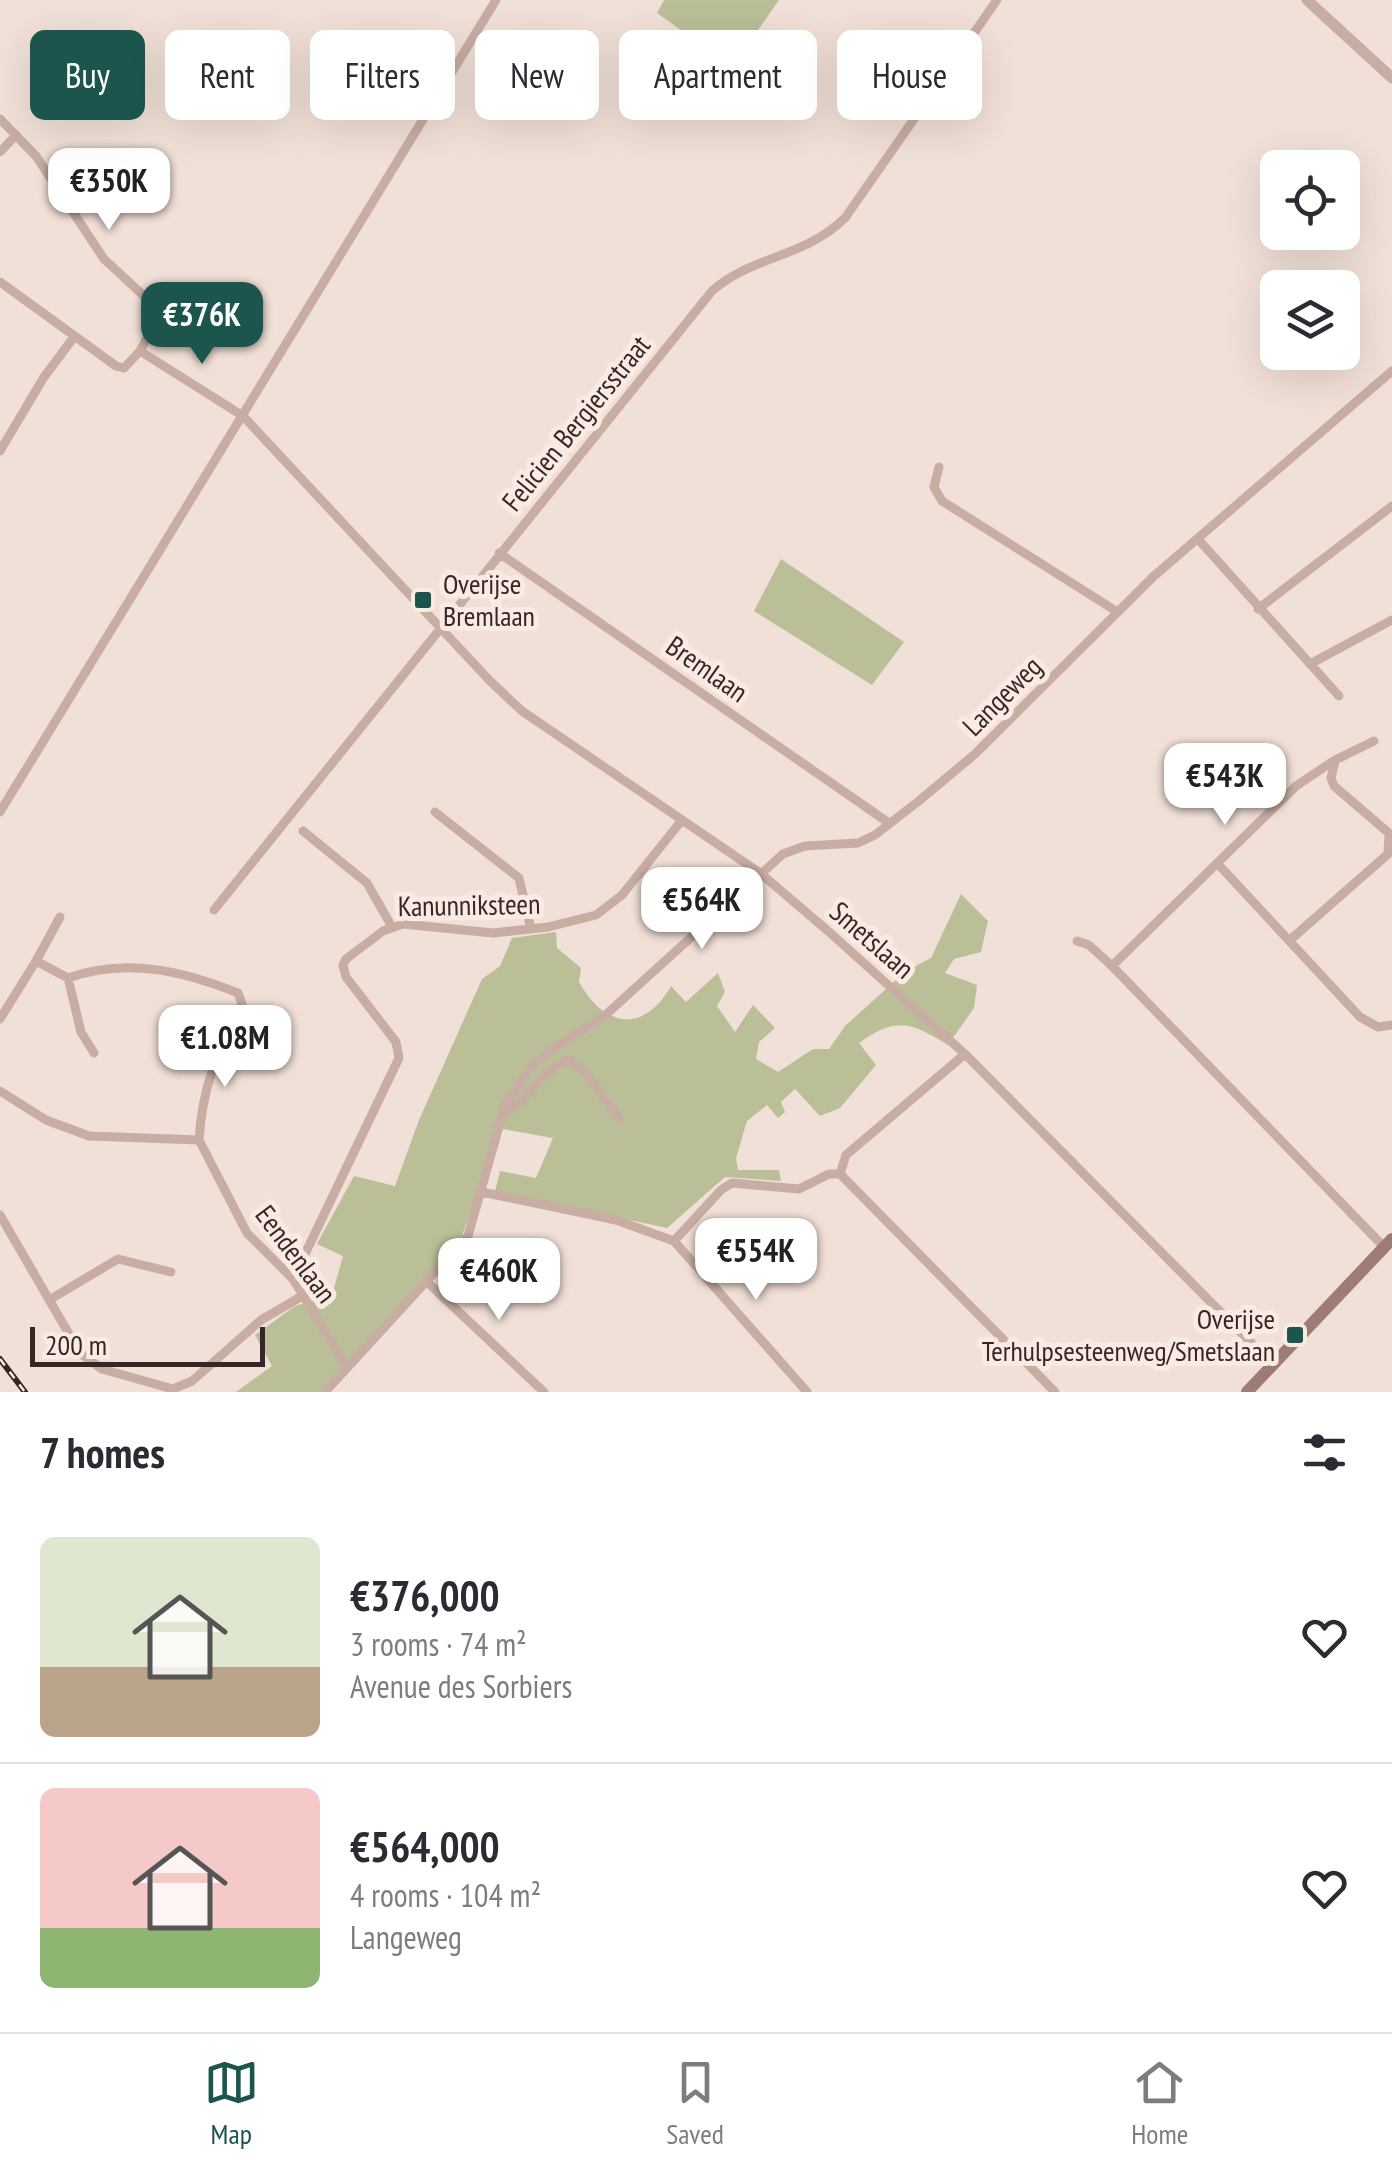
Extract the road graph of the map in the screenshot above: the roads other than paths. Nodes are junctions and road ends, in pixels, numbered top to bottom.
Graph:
1 (496, 0) edge
2 (997, 0) edge
3 (1307, 0) edge
4 (1392, 78) edge
5 (0, 120) edge
6 (16, 135) junction
7 (0, 152) edge
8 (0, 282) edge
9 (74, 337) junction
10 (140, 351) junction
11 (1392, 372) edge
12 (244, 416) junction
13 (0, 451) edge
14 (940, 467) dead end
15 (1392, 506) edge
16 (1198, 540) junction
17 (499, 553) junction
18 (1258, 610) junction
19 (1116, 611) junction
20 (1392, 620) edge
21 (440, 628) junction
22 (1310, 664) junction
23 (1339, 696) dead end
24 (1374, 742) dead end
25 (1335, 760) junction
26 (1307, 778) junction
27 (1334, 786) junction
28 (0, 812) edge
29 (436, 812) dead end
30 (682, 820) junction
31 (889, 823) junction
32 (303, 832) dead end
33 (1390, 834) edge
34 (1390, 854) edge
35 (1217, 863) junction
36 (760, 873) junction
37 (214, 910) dead end
38 (60, 917) dead end
39 (392, 927) junction
40 (532, 929) junction
41 (1290, 940) junction
42 (1077, 941) dead end
43 (36, 960) junction
44 (1112, 966) junction
45 (68, 978) junction
46 (0, 1019) edge
47 (1392, 1025) edge
48 (94, 1054) dead end
49 (965, 1054) junction
50 (0, 1091) edge
51 (502, 1116) junction
52 (619, 1118) dead end
53 (199, 1140) junction
54 (840, 1174) junction
55 (482, 1192) junction
56 (0, 1215) edge
57 (674, 1241) junction
58 (1388, 1243) edge
59 (172, 1272) dead end
60 (293, 1279) junction
61 (426, 1282) junction
62 (304, 1295) junction
63 (49, 1300) junction
64 (1273, 1365) junction
65 (347, 1367) junction
66 (324, 1392) edge
67 (544, 1392) edge
68 (808, 1392) edge
69 (1055, 1392) edge
70 (1247, 1392) edge

1 - 12 street
2 - 17 street, Felicien Bergiersstraat
3 - 4 street
5 - 6 street
6 - 7 street
6 - 10 street
8 - 9 street
9 - 10 street
9 - 13 street
10 - 12 street, Smetslaan
11 - 16 street, Langeweg
12 - 21 street, Smetslaan
12 - 28 street
14 - 19 street
15 - 18 street
16 - 18 street
16 - 19 street, Langeweg
17 - 21 street, Felicien Bergiersstraat
17 - 31 street, Bremlaan
18 - 22 street
19 - 31 street, Langeweg
20 - 22 street
21 - 30 street, Smetslaan
21 - 37 street, Felicien Bergiersstraat
22 - 23 street
24 - 25 street
25 - 26 street
25 - 27 street
26 - 27 street
26 - 35 street
27 - 33 street
29 - 40 street
30 - 36 street, Smetslaan
30 - 40 street, Kanunniksteen
31 - 36 street, Langeweg
32 - 39 street
33 - 34 street
34 - 41 street
35 - 41 street
35 - 44 street
36 - 49 street, Smetslaan
36 - 51 street, Langeweg
38 - 43 street
39 - 40 street, Kanunniksteen
39 - 60 street, Kanunniksteen
41 - 47 street
42 - 44 street
43 - 45 street
43 - 46 street
44 - 58 street
45 - 48 street
45 - 53 street
49 - 54 street
49 - 64 street, Smetslaan
50 - 53 street
51 - 52 street
51 - 55 street, Langeweg
53 - 60 street, Eendenlaan
54 - 57 street
54 - 69 street
55 - 57 street
55 - 61 street, Langeweg
56 - 63 street
57 - 68 street
58 - 64 main road
59 - 63 street
60 - 62 street, Eendenlaan
61 - 65 street, Langeweg
61 - 67 street
62 - 63 street
62 - 65 street, Eendenlaan
64 - 70 main road
65 - 66 street, Langeweg

